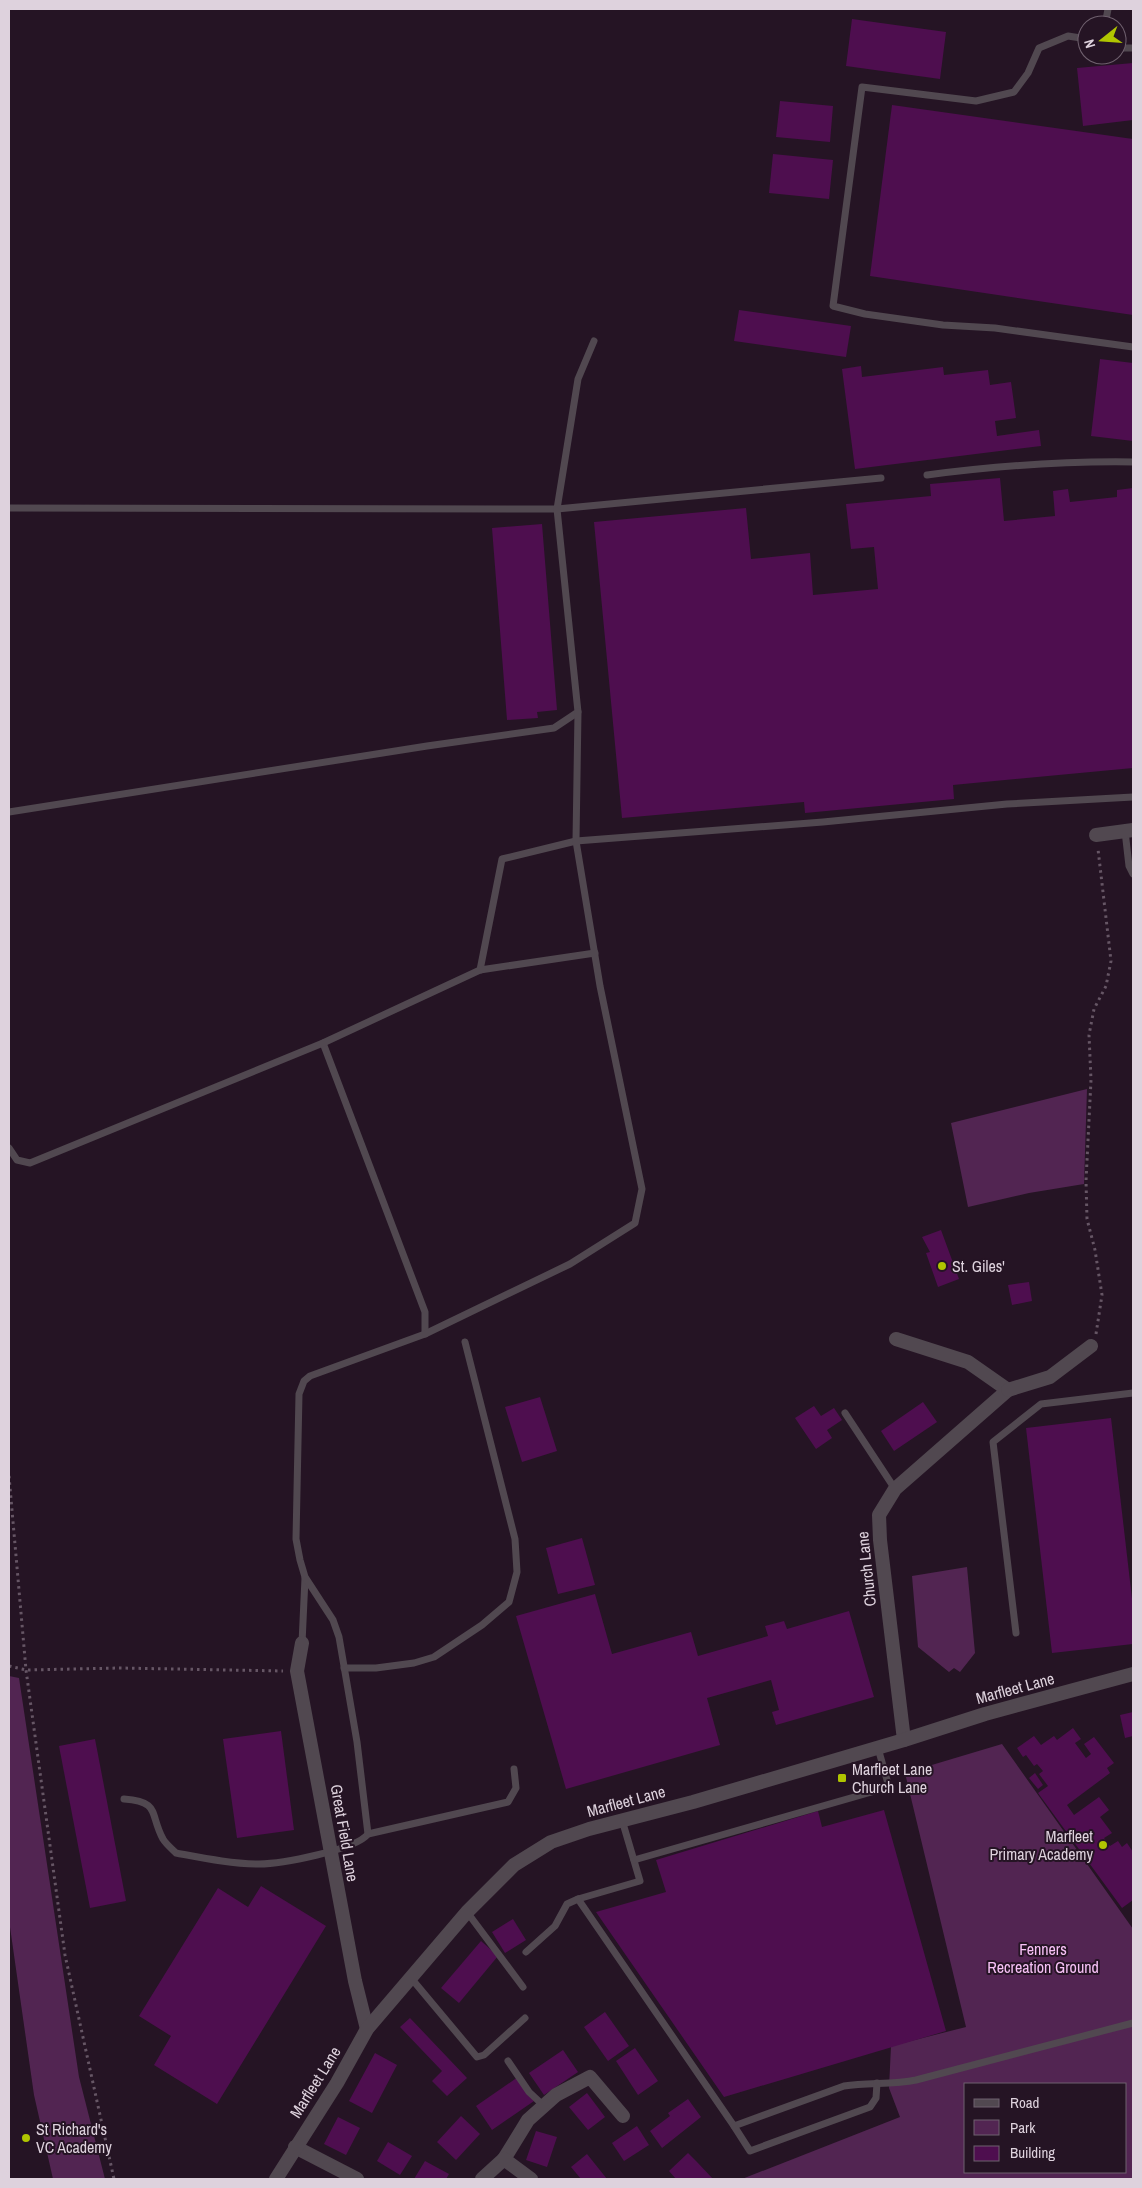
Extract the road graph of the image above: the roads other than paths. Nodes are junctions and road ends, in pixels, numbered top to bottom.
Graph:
1 (1077, 37) edge
2 (594, 341) dead end
3 (1133, 347) edge
4 (1133, 462) edge
5 (926, 475) dead end
6 (880, 478) dead end
7 (9, 508) edge
8 (557, 509) junction
9 (578, 712) junction
10 (1133, 797) edge
11 (9, 812) edge
12 (1129, 830) edge
13 (1096, 836) road end
14 (576, 841) junction
15 (1133, 874) edge
16 (595, 953) junction
17 (480, 970) junction
18 (322, 1043) junction
19 (9, 1148) edge
20 (425, 1334) junction
21 (896, 1339) dead end
22 (465, 1342) dead end
23 (1091, 1346) road end
24 (1008, 1390) junction
25 (1133, 1393) edge
26 (845, 1414) dead end
27 (895, 1489) junction
28 (305, 1577) junction
29 (1016, 1633) dead end
30 (302, 1642) joint
31 (344, 1668) junction
32 (1133, 1674) edge
33 (904, 1740) junction
34 (878, 1748) junction
35 (514, 1769) dead end
36 (124, 1799) dead end
37 (622, 1820) junction
38 (368, 1834) junction
39 (330, 1852) junction
40 (634, 1860) junction
41 (578, 1899) junction
42 (467, 1912) junction
43 (526, 1952) dead end
44 (411, 1978) junction
45 (524, 1987) dead end
46 (526, 2018) dead end
47 (1133, 2023) edge
48 (367, 2029) junction
49 (508, 2061) dead end
50 (876, 2083) junction
51 (544, 2106) junction
52 (622, 2116) dead end
53 (734, 2126) junction
54 (295, 2147) junction
55 (504, 2159) junction
56 (276, 2179) edge
57 (357, 2179) edge
58 (482, 2179) edge
59 (531, 2179) edge

1 - 3 lane
2 - 8 lane
4 - 5 lane
6 - 8 lane
7 - 8 lane
8 - 9 lane
9 - 11 lane
9 - 14 lane
10 - 14 lane
12 - 13 street
12 - 15 lane
14 - 16 lane
14 - 17 lane
16 - 17 lane
16 - 20 lane
17 - 18 lane
18 - 19 lane
18 - 20 lane
20 - 28 lane
21 - 24 street
22 - 31 lane
23 - 24 street, Church Lane
24 - 27 street, Church Lane
25 - 29 lane
26 - 27 lane
27 - 33 street, Church Lane
28 - 30 lane
28 - 31 lane
30 - 39 street, Great Field Lane
31 - 38 lane
32 - 33 street, Marfleet Lane
33 - 34 street, Marfleet Lane
34 - 37 street, Marfleet Lane
34 - 40 lane
35 - 38 lane
36 - 39 lane
37 - 40 lane
37 - 42 street, Marfleet Lane
38 - 39 lane
39 - 48 street, Great Field Lane
40 - 41 lane
41 - 43 lane
41 - 53 lane
42 - 44 street, Marfleet Lane
42 - 45 lane
44 - 46 lane
44 - 48 street, Marfleet Lane
47 - 50 lane
48 - 54 street, Marfleet Lane
49 - 51 lane
50 - 53 lane
50 - 53 lane
51 - 52 street
51 - 55 street
54 - 56 street, Marfleet Lane
54 - 57 street
55 - 58 street
55 - 59 street

